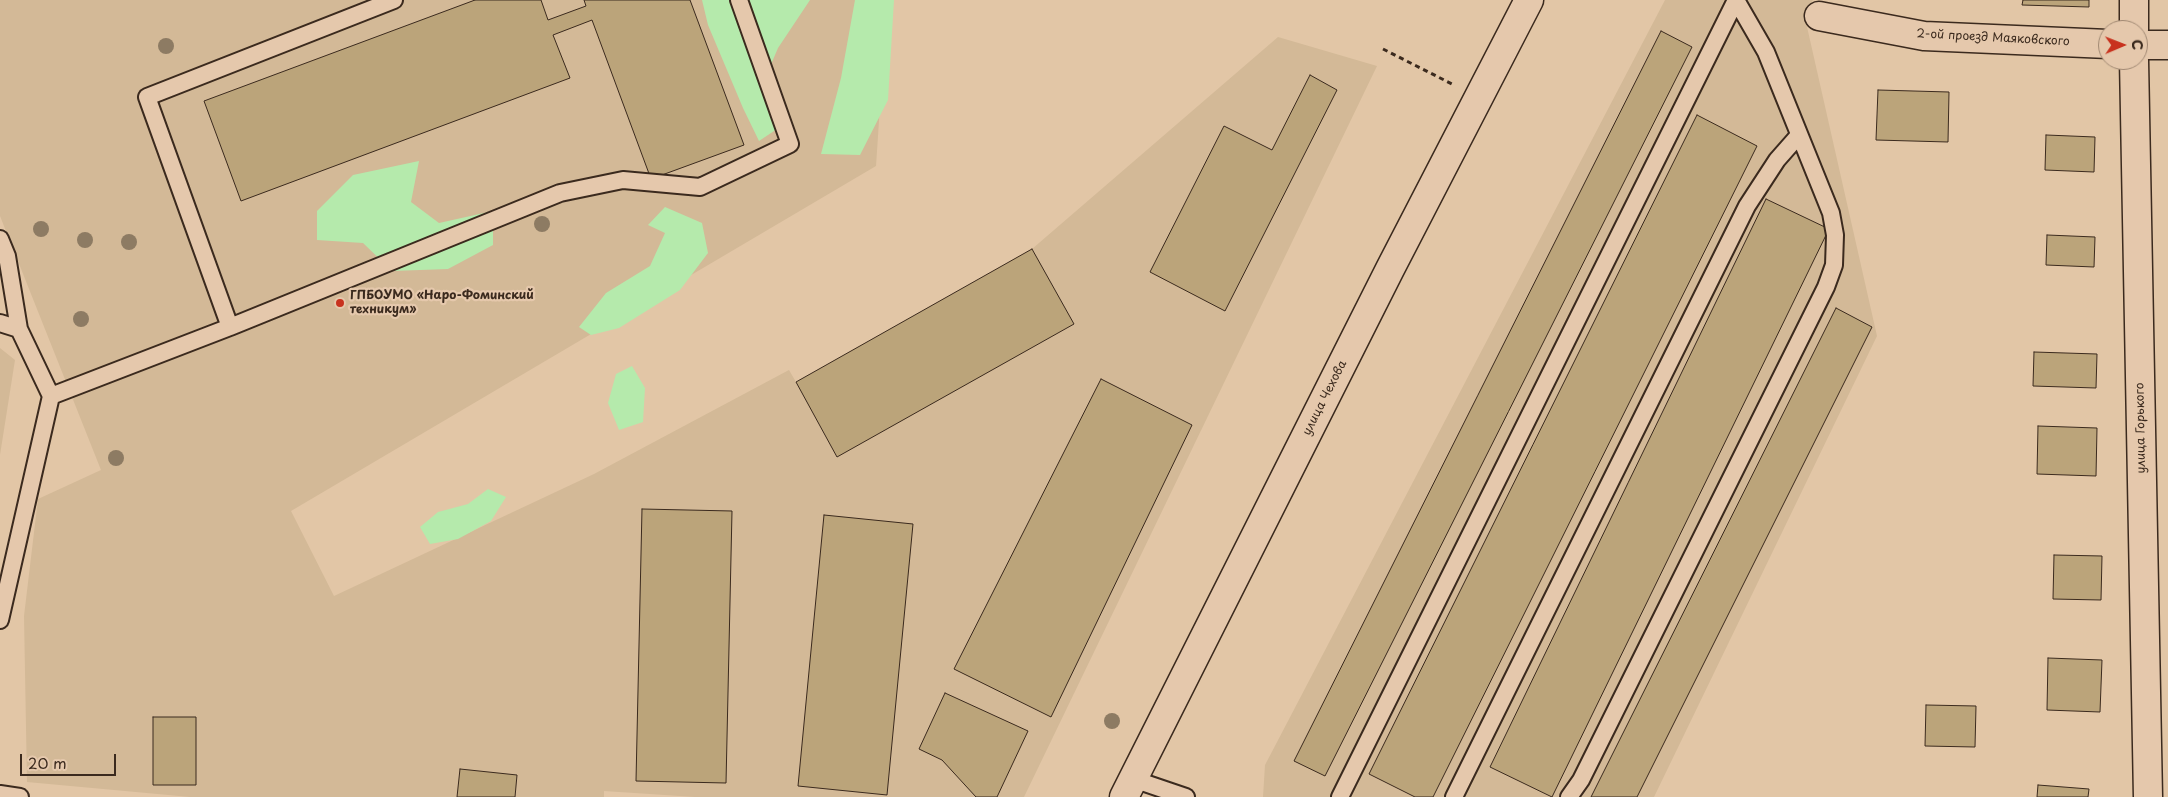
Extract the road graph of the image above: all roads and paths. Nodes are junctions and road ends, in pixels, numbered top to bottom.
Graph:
1 (394, 0) edge
2 (740, 0) edge
3 (1529, 0) edge
4 (1736, 0) edge
5 (2134, 0) edge
6 (1819, 16) dead end
7 (2134, 20) edge
8 (2098, 44) edge
9 (2148, 45) edge
10 (2168, 45) edge
11 (1383, 49) dead end
12 (2134, 70) edge
13 (1478, 98) junction
14 (1799, 135) junction
15 (0, 239) edge
16 (0, 323) edge
17 (230, 327) junction
18 (19, 330) junction
19 (51, 396) junction
20 (0, 620) edge
21 (1128, 788) edge
22 (0, 794) edge
23 (20, 797) edge
24 (1186, 797) edge
25 (1340, 797) edge
26 (1454, 797) edge
27 (1569, 797) edge
28 (2148, 797) edge

1 - 17 lane
2 - 17 lane
3 - 13 street, улица Чехова
4 - 14 lane
4 - 25 lane
5 - 7 street
6 - 8 street, 2-ой проезд Маяковского
9 - 10 street
11 - 13 path
12 - 28 street, улица Горького
13 - 21 street, улица Чехова
14 - 26 lane
14 - 27 lane
15 - 18 lane
16 - 18 lane
17 - 19 lane
18 - 19 lane
19 - 20 lane
21 - 24 lane
22 - 23 lane

